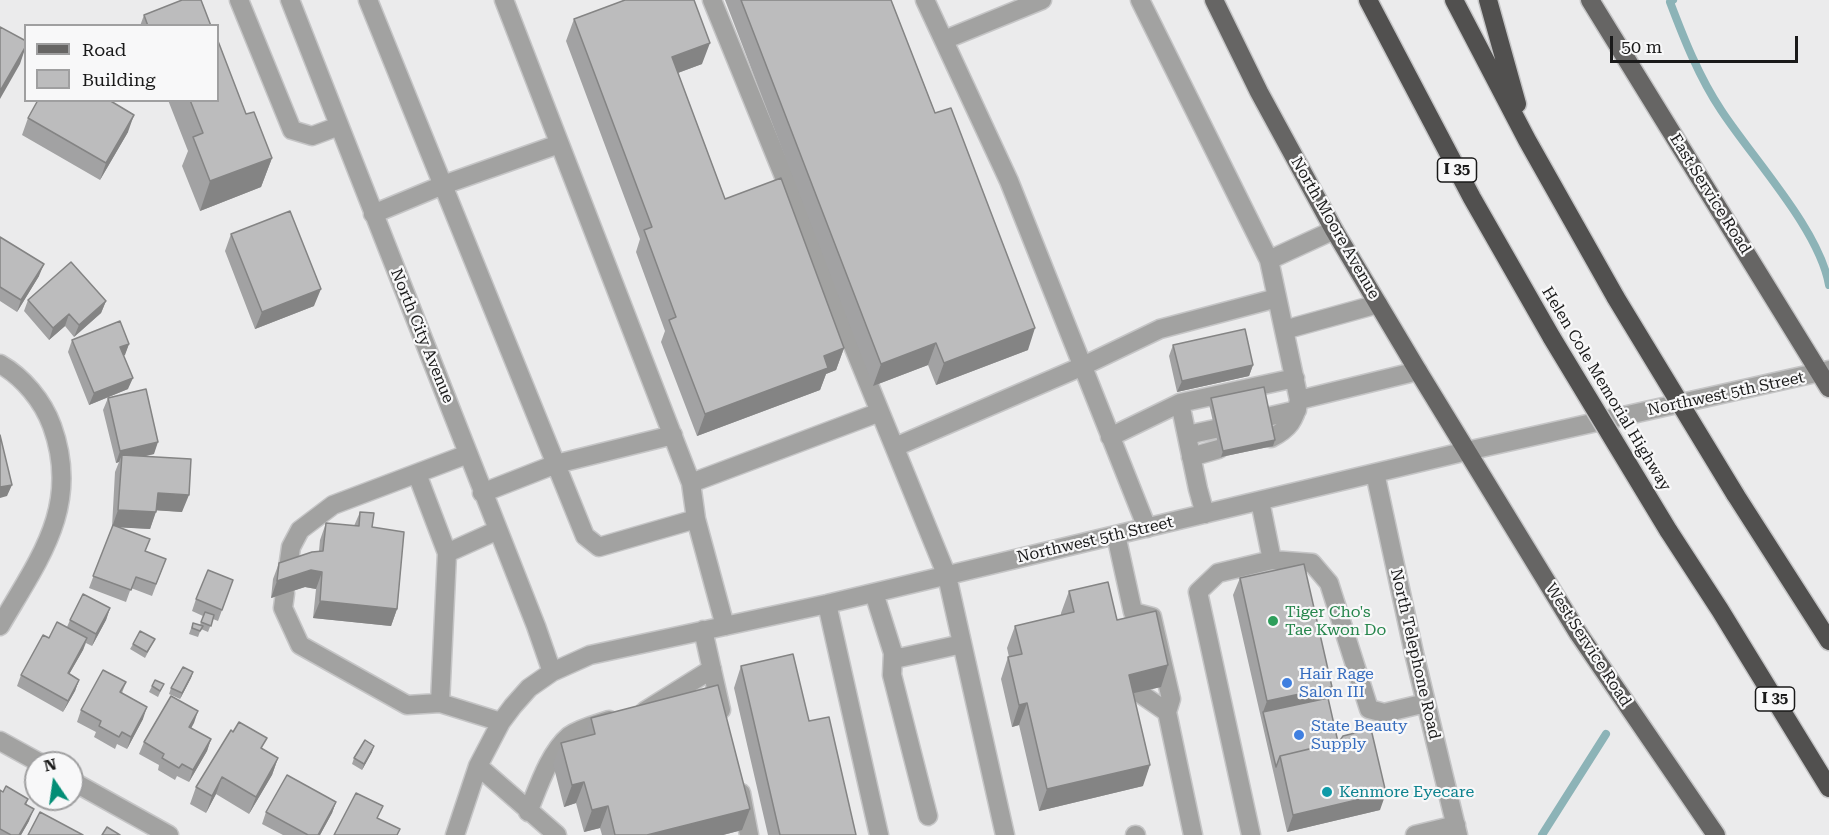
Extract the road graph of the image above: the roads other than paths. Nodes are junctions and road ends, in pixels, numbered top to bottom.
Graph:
1 (239, 0) edge
2 (290, 0) edge
3 (368, 0) edge
4 (504, 0) edge
5 (712, 0) edge
6 (1042, 0) edge
7 (1140, 0) edge
8 (1214, 0) edge
9 (1368, 0) edge
10 (1454, 0) edge
11 (1488, 0) edge
12 (1590, 0) edge
13 (928, 1) edge
14 (944, 40) junction
15 (339, 126) junction
16 (1527, 140) junction
17 (560, 144) junction
18 (443, 185) junction
19 (373, 214) junction
20 (1334, 230) junction
21 (1269, 260) junction
22 (1277, 298) junction
23 (1378, 304) junction
24 (1284, 330) junction
25 (0, 364) edge
26 (1083, 366) junction
27 (1418, 371) junction
28 (1826, 377) edge
29 (1295, 378) junction
30 (1180, 403) junction
31 (1298, 405) junction
32 (880, 412) junction
33 (1267, 417) edge
34 (1215, 429) edge
35 (673, 435) junction
36 (1187, 435) junction
37 (1110, 436) junction
38 (1271, 438) edge
39 (895, 447) junction
40 (1219, 449) edge
41 (1467, 451) junction
42 (468, 454) junction
43 (1191, 457) junction
44 (556, 464) junction
45 (1375, 473) junction
46 (417, 474) junction
47 (691, 483) junction
48 (482, 493) junction
49 (1260, 501) junction
50 (1205, 514) junction
51 (696, 519) junction
52 (1147, 528) junction
53 (498, 530) junction
54 (1116, 535) junction
55 (447, 553) junction
56 (1272, 560) junction
57 (287, 575) edge
58 (947, 576) junction
59 (285, 593) edge
60 (874, 593) junction
61 (827, 604) junction
62 (1133, 612) junction
63 (0, 626) edge
64 (725, 626) junction
65 (702, 630) junction
66 (1127, 630) edge
67 (1829, 642) edge
68 (962, 644) junction
69 (893, 653) junction
70 (712, 669) junction
71 (552, 672) junction
72 (1138, 692) edge
73 (440, 703) junction
74 (1426, 703) junction
75 (1167, 712) junction
76 (501, 722) junction
77 (726, 728) edge
78 (0, 741) edge
79 (24, 754) edge
80 (478, 766) junction
81 (737, 774) edge
82 (84, 788) edge
83 (1829, 788) edge
84 (528, 812) junction
85 (927, 816) dead end
86 (1456, 830) edge
87 (169, 835) edge
88 (455, 835) edge
89 (557, 835) edge
90 (749, 835) edge
91 (879, 835) edge
92 (1005, 835) edge
93 (1193, 835) edge
94 (1251, 835) edge
95 (1415, 835) edge
96 (1716, 835) edge

1 - 15 street
2 - 15 street, North City Avenue
3 - 18 street
4 - 17 street
5 - 32 street
6 - 14 street
7 - 21 street
8 - 20 main road, North Moore Avenue
9 - 83 highway, Helen Cole Memorial Highway / I 35, bridge
10 - 16 highway
11 - 16 highway
12 - 28 main road, East Service Road
13 - 14 street
14 - 26 street
15 - 19 street, North City Avenue
16 - 67 highway, bridge
17 - 18 street
17 - 35 street
18 - 19 street
18 - 44 street
19 - 42 street, North City Avenue
20 - 21 street
20 - 23 main road, North Moore Avenue
21 - 22 street
22 - 24 street
22 - 26 street
23 - 24 street
23 - 27 main road, North Moore Avenue
24 - 29 street
25 - 63 street
26 - 37 street
26 - 39 street
27 - 31 street
27 - 41 main road, North Moore Avenue
28 - 41 street, Northwest 5th Street
29 - 30 street
29 - 31 street
30 - 36 street
30 - 37 street
31 - 33 street
31 - 38 street
32 - 39 street
32 - 47 street
34 - 36 street
35 - 44 street
35 - 47 street
36 - 43 street
37 - 52 street
39 - 58 street
40 - 43 street
41 - 45 street, Northwest 5th Street
41 - 96 main road, West Service Road
42 - 46 street
42 - 48 street, North City Avenue
43 - 50 street
44 - 48 street
44 - 51 street
45 - 49 street, Northwest 5th Street
45 - 74 street, North Telephone Road
46 - 55 street
46 - 57 street
47 - 51 street
48 - 53 street, North City Avenue
49 - 50 street, Northwest 5th Street
49 - 56 street
50 - 52 street, Northwest 5th Street
51 - 64 street
52 - 54 street, Northwest 5th Street
53 - 55 street
53 - 71 street, North City Avenue
54 - 58 street, Northwest 5th Street
54 - 62 street
55 - 73 street
56 - 74 street
56 - 94 street
58 - 60 street, Northwest 5th Street
58 - 68 street
59 - 73 street
60 - 61 street, Northwest 5th Street
60 - 69 street
61 - 64 street, Northwest 5th Street
61 - 91 street
62 - 66 street
62 - 75 street
64 - 65 street, Northwest 5th Street
65 - 70 street
65 - 71 street, Northwest 5th Street
68 - 69 street
68 - 92 street
69 - 85 street
70 - 77 street
70 - 84 street
71 - 76 street, Northwest 5th Street
72 - 75 street
73 - 76 street
74 - 86 street, North Telephone Road
75 - 93 street
76 - 80 street, Northwest 5th Street
78 - 79 street
80 - 84 street
80 - 88 street, Northwest 5th Street
81 - 90 street
82 - 87 street
84 - 89 street
86 - 95 street

